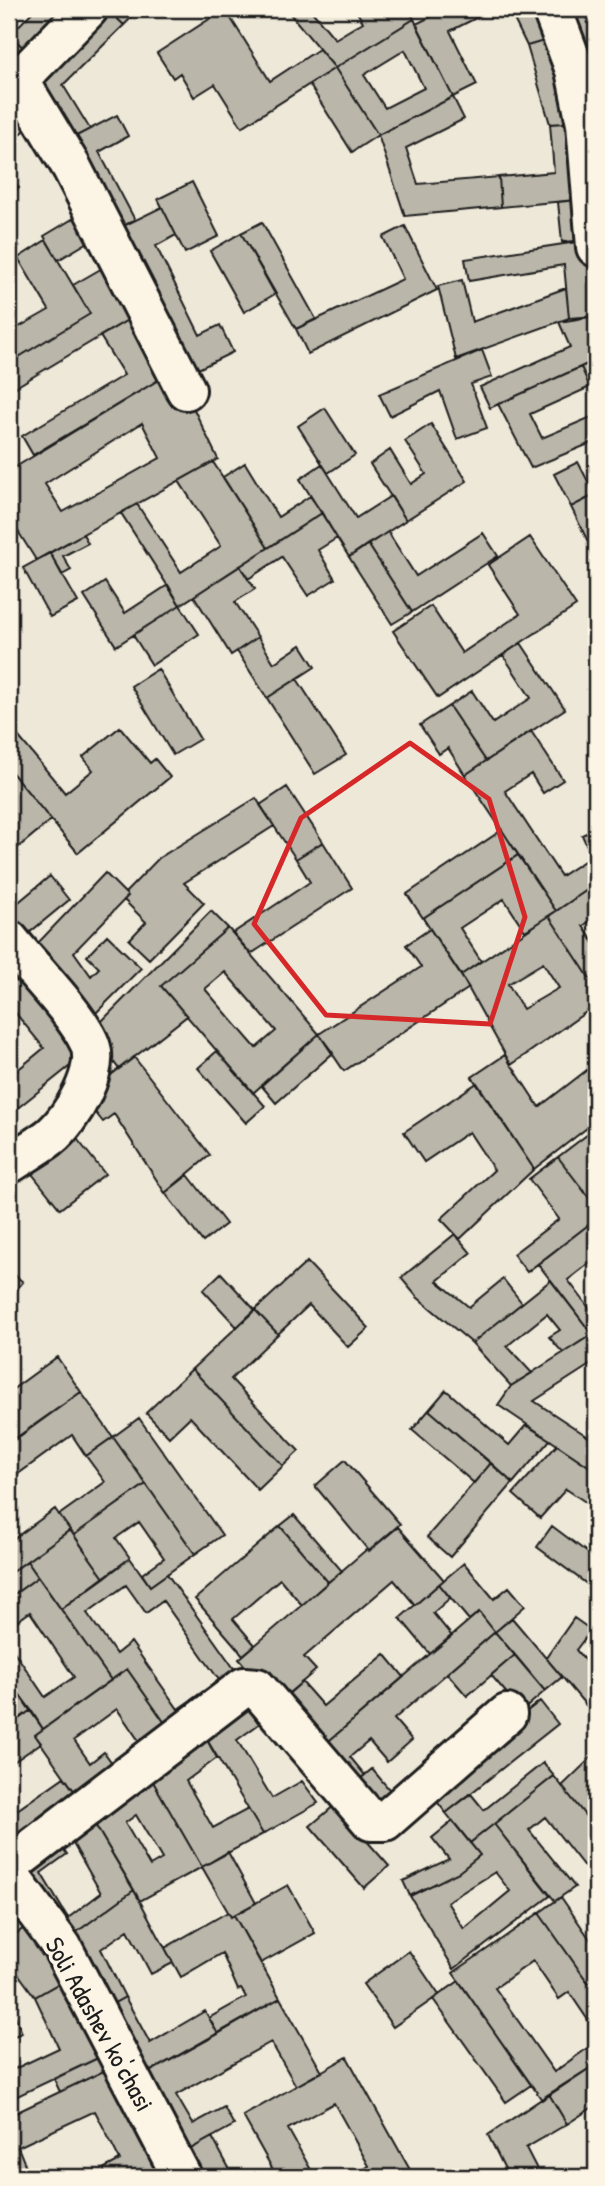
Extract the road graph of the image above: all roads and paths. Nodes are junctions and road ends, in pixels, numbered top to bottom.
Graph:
1 (88, 9) edge
2 (552, 9) edge
3 (14, 85) edge
4 (596, 247) edge
5 (186, 390) dead end
6 (9, 940) edge
7 (9, 1164) edge
8 (507, 1714) dead end
9 (9, 1866) edge
10 (9, 1875) edge
11 (182, 2177) edge

1 - 3 street
2 - 4 street
3 - 5 street
6 - 7 street
8 - 9 street
10 - 11 street, Soli Adashev ko'chasi

